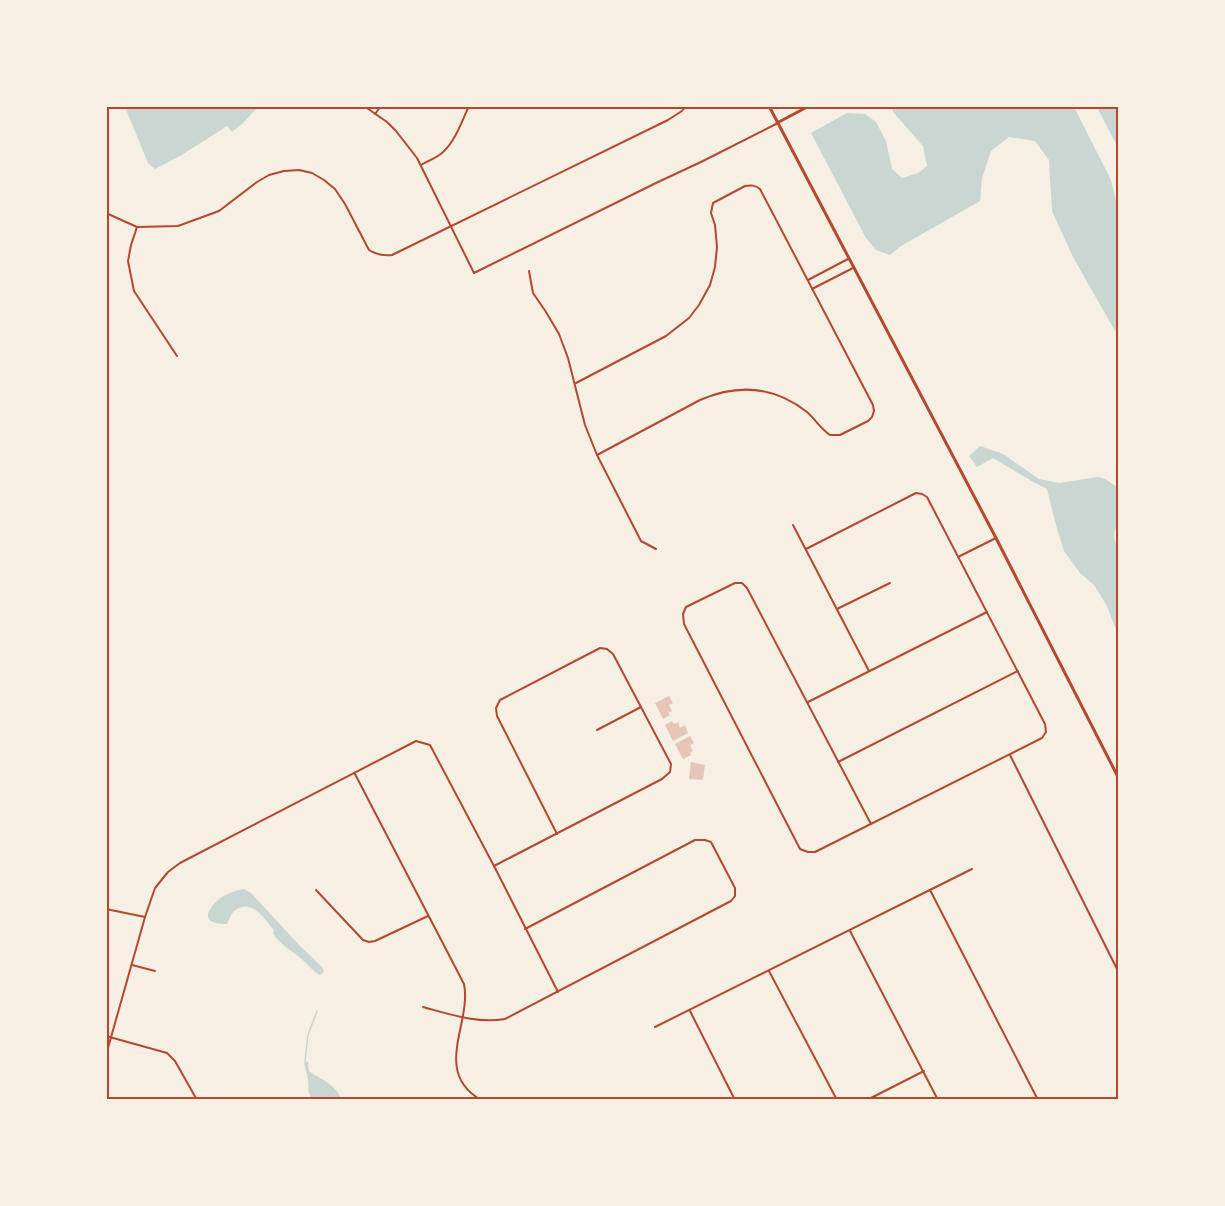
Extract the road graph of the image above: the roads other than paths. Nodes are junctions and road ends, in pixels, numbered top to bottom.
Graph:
1 (364, 106) edge
2 (381, 106) edge
3 (469, 106) edge
4 (686, 106) edge
5 (769, 106) edge
6 (809, 106) edge
7 (375, 114) junction
8 (777, 123) junction
9 (421, 165) junction
10 (106, 213) edge
11 (137, 227) junction
12 (452, 227) junction
13 (848, 259) junction
14 (853, 268) junction
15 (529, 271) dead end
16 (808, 280) junction
17 (812, 289) junction
18 (177, 356) dead end
19 (576, 383) junction
20 (597, 455) junction
21 (793, 525) dead end
22 (996, 538) junction
23 (656, 549) dead end
24 (806, 549) junction
25 (958, 557) junction
26 (890, 583) dead end
27 (837, 609) junction
28 (987, 612) junction
29 (869, 671) junction
30 (1018, 671) junction
31 (808, 702) junction
32 (641, 708) junction
33 (597, 730) dead end
34 (1010, 754) junction
35 (838, 762) junction
36 (354, 773) junction
37 (1119, 777) edge
38 (871, 824) junction
39 (558, 834) junction
40 (494, 866) junction
41 (972, 869) dead end
42 (316, 890) dead end
43 (930, 890) junction
44 (106, 909) edge
45 (145, 916) junction
46 (428, 916) junction
47 (525, 929) junction
48 (850, 931) junction
49 (132, 965) junction
50 (769, 970) junction
51 (155, 971) dead end
52 (1119, 971) edge
53 (558, 992) junction
54 (423, 1007) dead end
55 (689, 1011) junction
56 (462, 1017) junction
57 (655, 1027) dead end
58 (106, 1036) edge
59 (112, 1038) junction
60 (106, 1055) edge
61 (924, 1071) junction
62 (197, 1100) edge
63 (481, 1100) edge
64 (735, 1100) edge
65 (837, 1100) edge
66 (867, 1100) edge
67 (938, 1100) edge
68 (1038, 1100) edge

1 - 7 street
2 - 7 street
3 - 9 street
4 - 12 street
5 - 8 street
6 - 8 street
7 - 9 street
8 - 12 street
8 - 13 street
9 - 12 street
10 - 11 street
11 - 12 street
11 - 18 street
13 - 14 street
13 - 16 street
14 - 17 street
14 - 22 street
15 - 19 street
16 - 17 street
16 - 19 street
17 - 20 street
19 - 20 street
20 - 23 street
21 - 24 street
22 - 25 street
22 - 37 street
24 - 25 street
24 - 27 street
25 - 28 street
26 - 27 street
27 - 29 street
28 - 29 street
28 - 30 street
29 - 31 street
30 - 34 street
30 - 35 street
31 - 35 street
31 - 38 street
32 - 33 street
32 - 39 street
32 - 39 street
34 - 38 street
34 - 52 street
35 - 38 street
36 - 40 street
36 - 45 street
36 - 46 street
39 - 40 street
40 - 47 street
41 - 43 street
42 - 46 street
43 - 48 street
43 - 68 street
44 - 45 street
45 - 49 street
46 - 56 street
47 - 53 street
47 - 53 street
48 - 50 street
48 - 61 street
49 - 51 street
49 - 59 street
50 - 55 street
50 - 65 street
53 - 56 street
54 - 56 street
55 - 57 street
55 - 64 street
56 - 63 street
58 - 59 street
59 - 60 street
59 - 62 street
61 - 66 street
61 - 67 street

